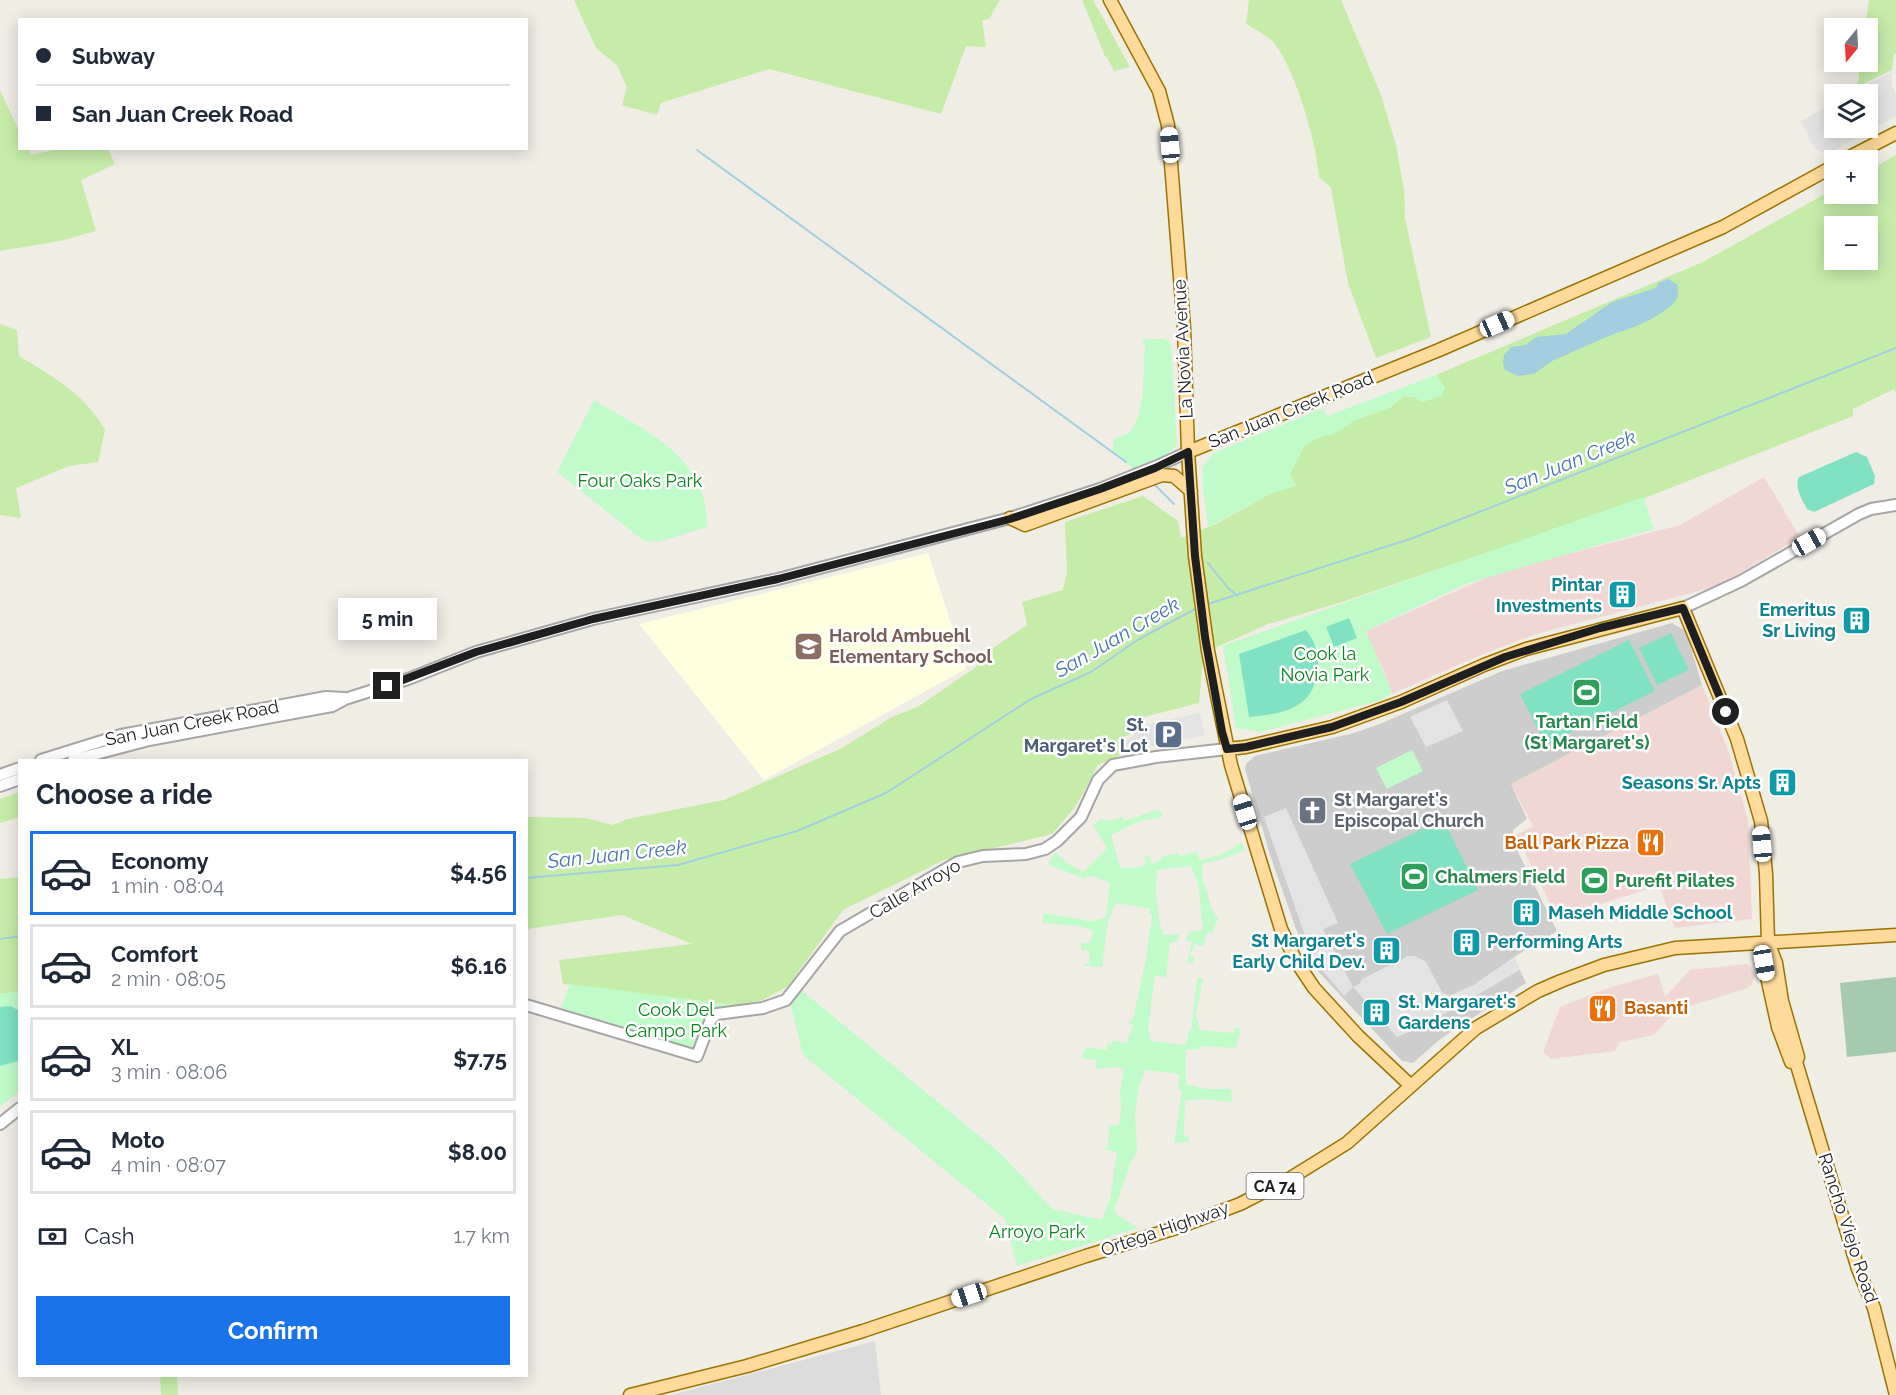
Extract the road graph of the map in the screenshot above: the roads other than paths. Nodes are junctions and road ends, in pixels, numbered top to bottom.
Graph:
1 (1110, 0) edge
2 (1896, 133) edge
3 (1864, 150) edge
4 (1824, 171) edge
5 (1188, 452) junction
6 (1191, 491) junction
7 (1896, 505) edge
8 (1010, 519) junction
9 (1683, 608) junction
10 (345, 699) junction
11 (1227, 749) junction
12 (44, 759) edge
13 (77, 759) edge
14 (18, 769) edge
15 (0, 774) edge
16 (18, 780) edge
17 (0, 786) edge
18 (1896, 935) edge
19 (1768, 942) junction
20 (528, 1006) edge
21 (1410, 1085) junction
22 (18, 1110) edge
23 (0, 1124) edge
24 (630, 1395) edge
25 (1896, 1395) edge

1 - 5 main road, La Novia Avenue
2 - 3 main road
4 - 5 main road, San Juan Creek Road
5 - 6 main road, La Novia Avenue
5 - 8 street, San Juan Creek Road
6 - 8 main road
6 - 11 main road, La Novia Avenue
7 - 9 street, Calle Arroyo
8 - 10 street, San Juan Creek Road
9 - 11 main road, Calle Arroyo
9 - 19 main road, Rancho Viejo Road
10 - 12 street, San Juan Creek Road
10 - 13 street, San Juan Creek Road
11 - 20 street, Calle Arroyo
11 - 21 main road, La Novia Avenue
14 - 15 street
16 - 17 street
18 - 19 main road, Ortega Highway / CA 74
19 - 21 main road, Ortega Highway / CA 74
19 - 25 main road, Rancho Viejo Road
21 - 24 main road, Ortega Highway / CA 74
22 - 23 street

